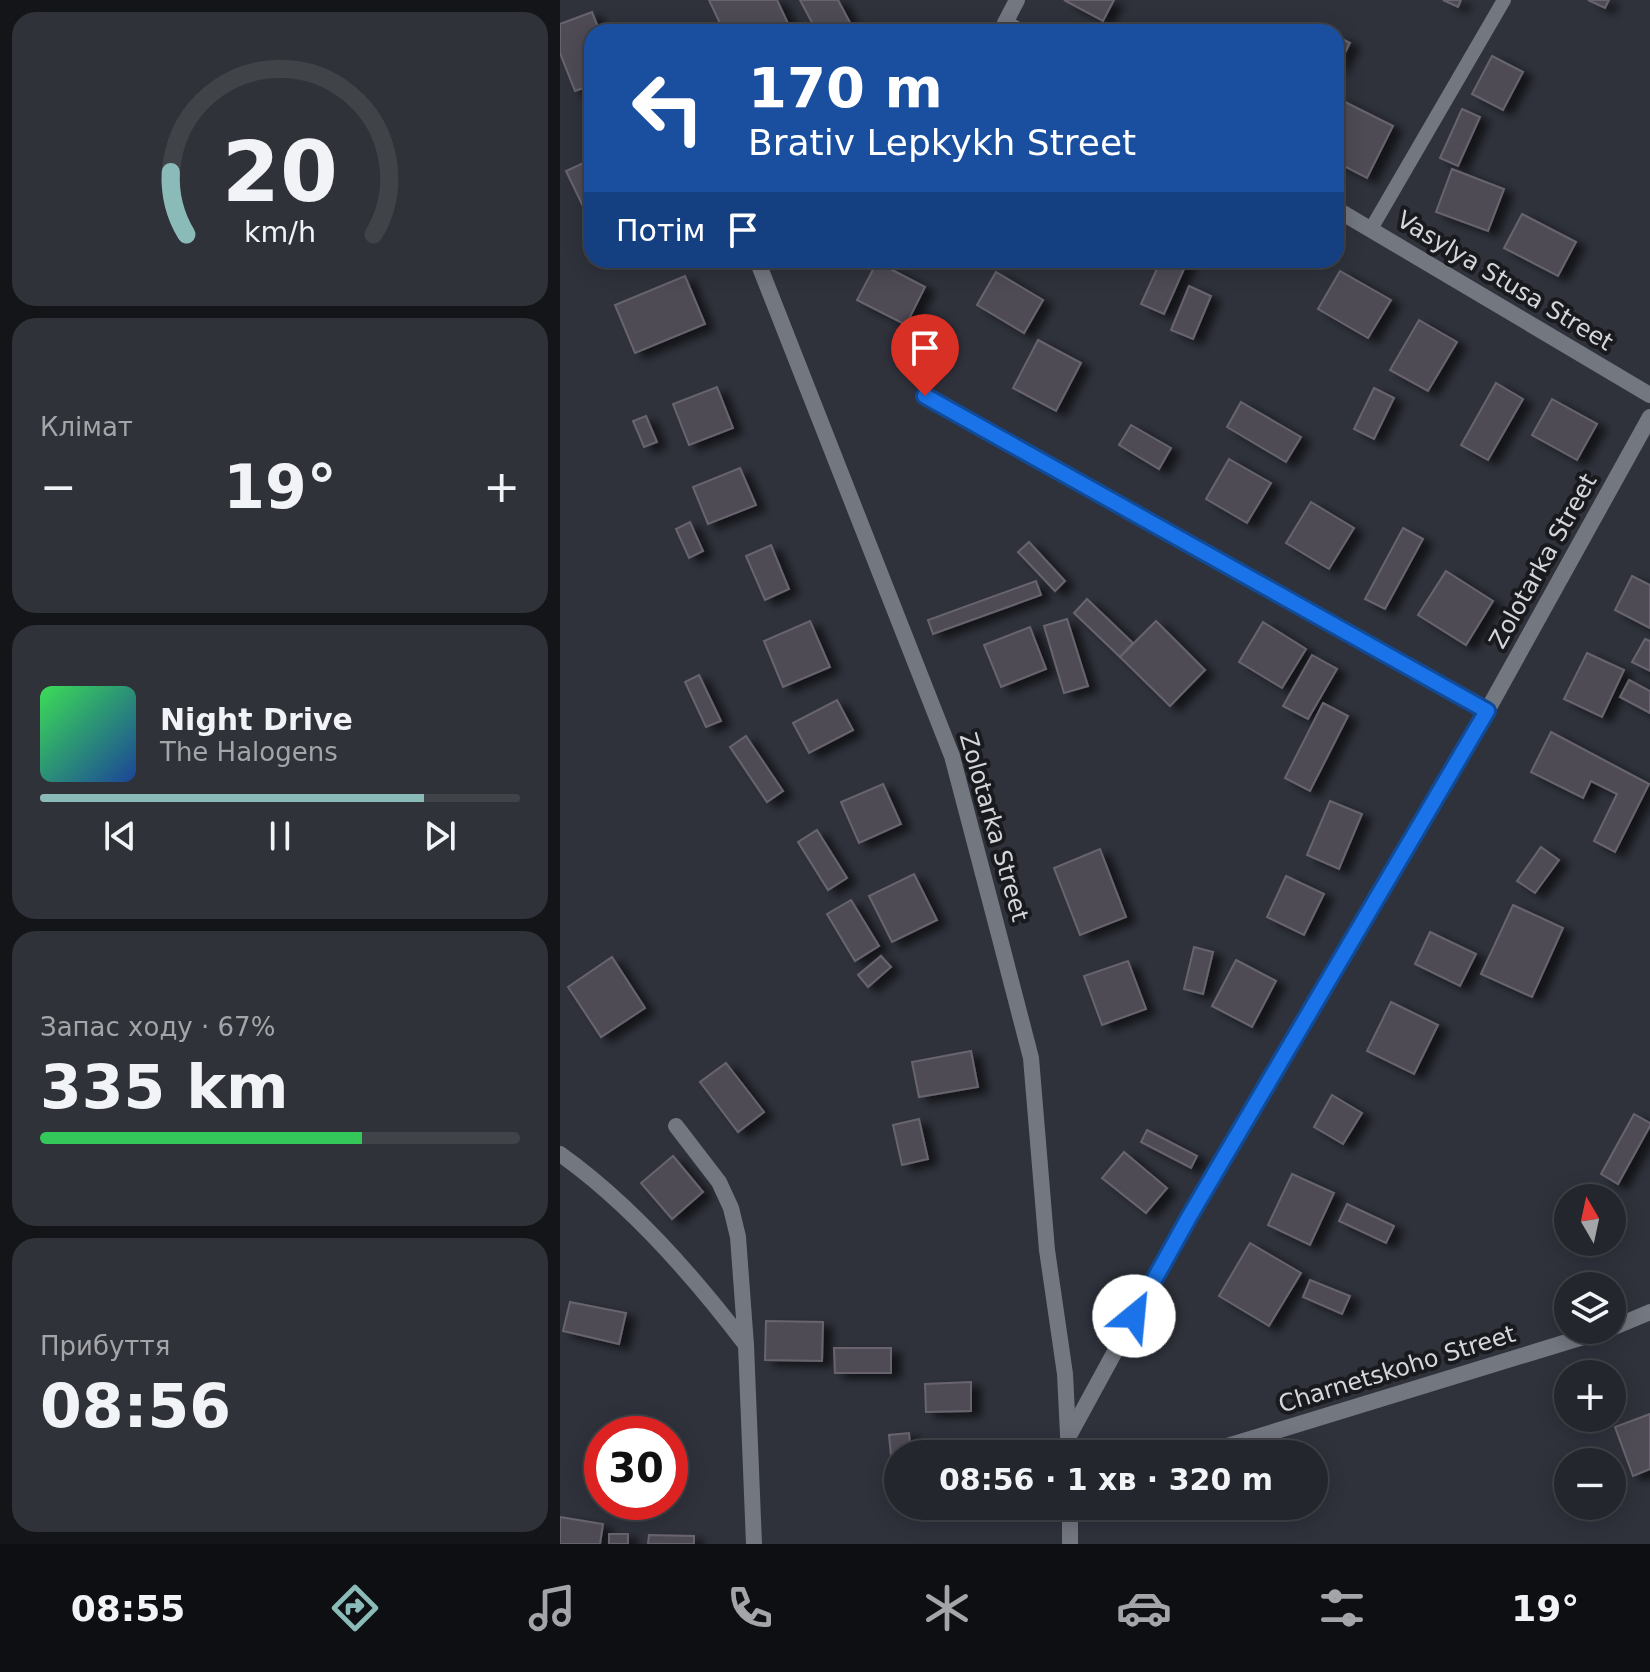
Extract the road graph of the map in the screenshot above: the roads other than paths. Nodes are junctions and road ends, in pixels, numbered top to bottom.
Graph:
1 (1017, 0) edge
2 (1504, 0) edge
3 (1007, 24) edge
4 (1344, 214) edge
5 (1371, 229) junction
6 (760, 268) edge
7 (1650, 395) edge
8 (925, 396) dead end
9 (1650, 417) edge
10 (1487, 711) junction
11 (676, 1126) dead end
12 (560, 1154) edge
13 (1650, 1312) edge
14 (1626, 1322) edge
15 (1560, 1344) edge
16 (746, 1345) junction
17 (1069, 1435) junction
18 (1069, 1440) edge
19 (1247, 1440) edge
20 (1070, 1520) edge
21 (754, 1544) edge
22 (1070, 1544) edge

1 - 3 street
2 - 5 lane
4 - 5 street, Vasylya Stusa Street
5 - 7 street, Vasylya Stusa Street
6 - 17 street, Zolotarka Street
8 - 10 street
9 - 10 street, Zolotarka Street
10 - 17 street, Zolotarka Street
11 - 16 street
12 - 16 street
13 - 14 street, Charnetskoho Street
15 - 19 street, Charnetskoho Street
16 - 21 street
17 - 18 street, Zolotarka Street
20 - 22 street

